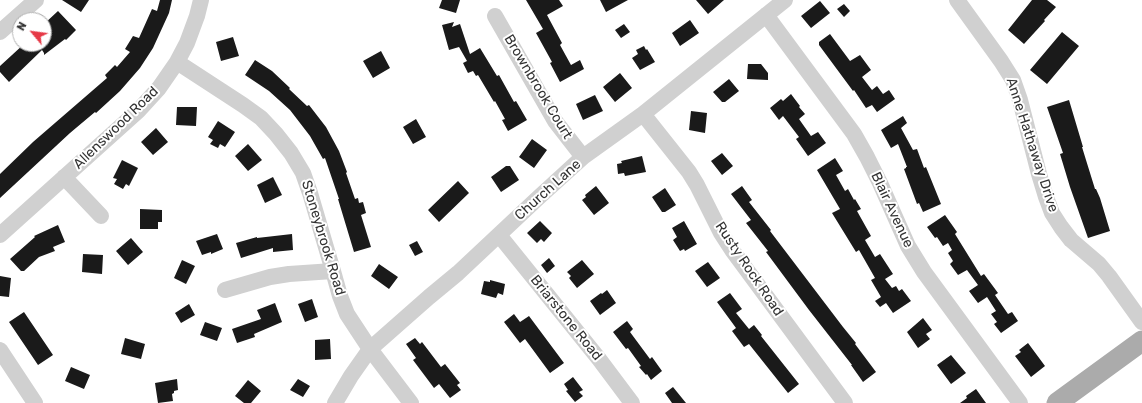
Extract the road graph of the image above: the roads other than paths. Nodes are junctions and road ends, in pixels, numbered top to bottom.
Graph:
1 (36, 0) edge
2 (201, 0) edge
3 (785, 0) edge
4 (957, 0) edge
5 (766, 15) junction
6 (495, 16) dead end
7 (0, 32) edge
8 (177, 62) junction
9 (643, 114) junction
10 (583, 157) junction
11 (64, 176) junction
12 (101, 216) dead end
13 (0, 235) edge
14 (499, 235) junction
15 (333, 271) junction
16 (225, 290) dead end
17 (1142, 322) edge
18 (1142, 341) edge
19 (370, 349) junction
20 (0, 350) edge
21 (29, 401) edge
22 (335, 403) edge
23 (411, 403) edge
24 (632, 403) edge
25 (846, 403) edge
26 (1020, 403) edge
27 (1057, 403) edge

1 - 7 street
2 - 8 street, Allenswood Road
3 - 5 street, Church Lane
4 - 17 street, Anne Hathaway Drive
5 - 9 street, Church Lane
5 - 26 street, Blair Avenue
6 - 10 street, Brownbrook Court
8 - 11 street, Allenswood Road
8 - 15 street, Stoneybrook Road
9 - 10 street, Church Lane
9 - 25 street, Rusty Rock Road
10 - 14 street, Church Lane
11 - 12 street
11 - 13 street, Allenswood Road
14 - 19 street, Church Lane
14 - 24 street, Briarstone Road
15 - 16 street
15 - 19 street, Stoneybrook Road
18 - 27 main road
19 - 22 street, Church Lane
19 - 23 street, Stoneybrook Road
20 - 21 street

